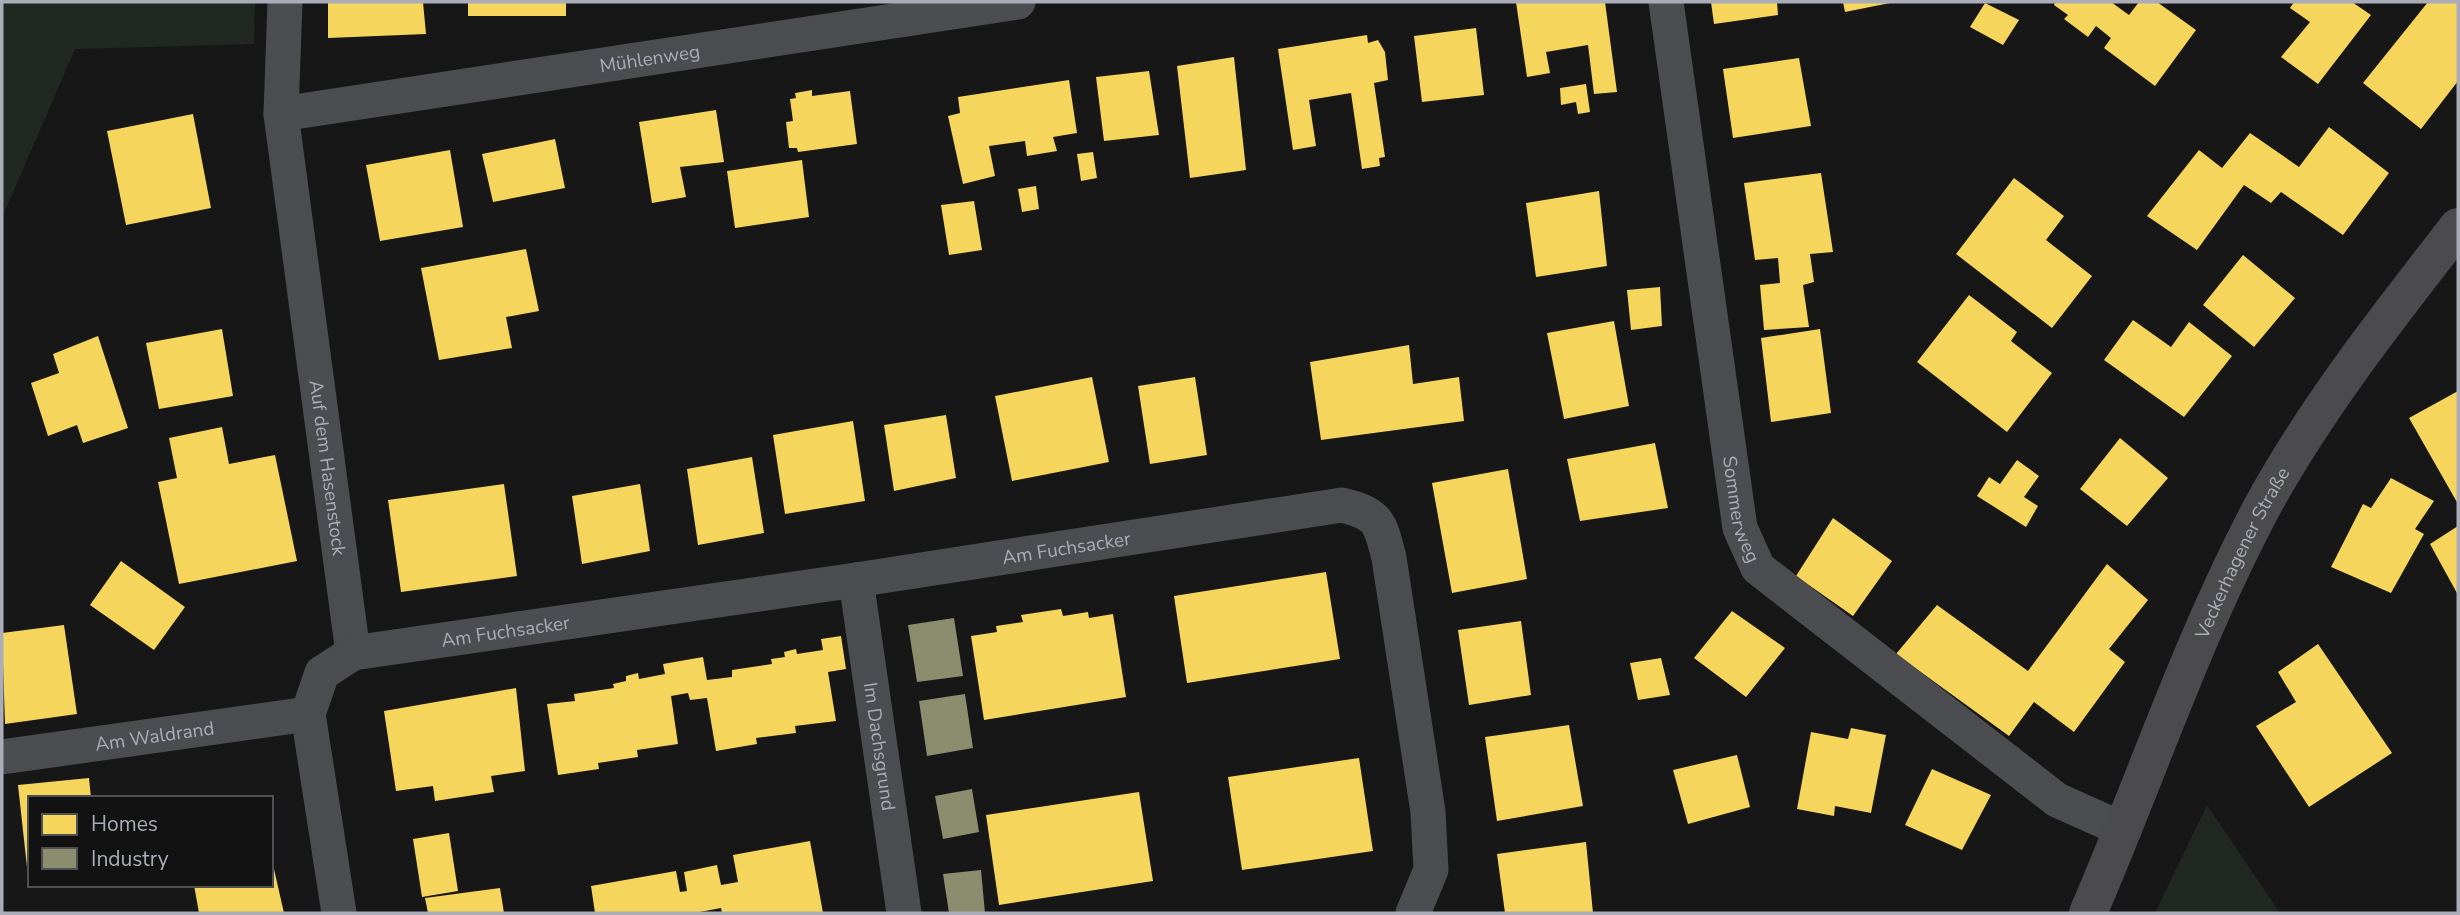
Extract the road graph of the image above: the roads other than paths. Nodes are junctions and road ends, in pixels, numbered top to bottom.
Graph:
1 (285, 2) edge
2 (1018, 2) edge
3 (1666, 2) edge
4 (281, 114) junction
5 (2458, 227) edge
6 (856, 580) junction
7 (353, 653) junction
8 (309, 714) junction
9 (2, 757) edge
10 (2124, 830) junction
11 (339, 913) edge
12 (904, 913) edge
13 (1413, 913) edge
14 (2088, 913) edge

1 - 4 street, Auf dem Hasenstock
2 - 4 street, Mühlenweg
3 - 10 street, Sommerweg
4 - 7 street, Auf dem Hasenstock
5 - 10 street, Veckerhagener Straße
6 - 7 street, Am Fuchsacker
6 - 12 street, Im Dachsgrund
6 - 13 street, Am Fuchsacker
7 - 8 street
8 - 9 street, Am Waldrand
8 - 11 street
10 - 14 street, Veckerhagener Straße

